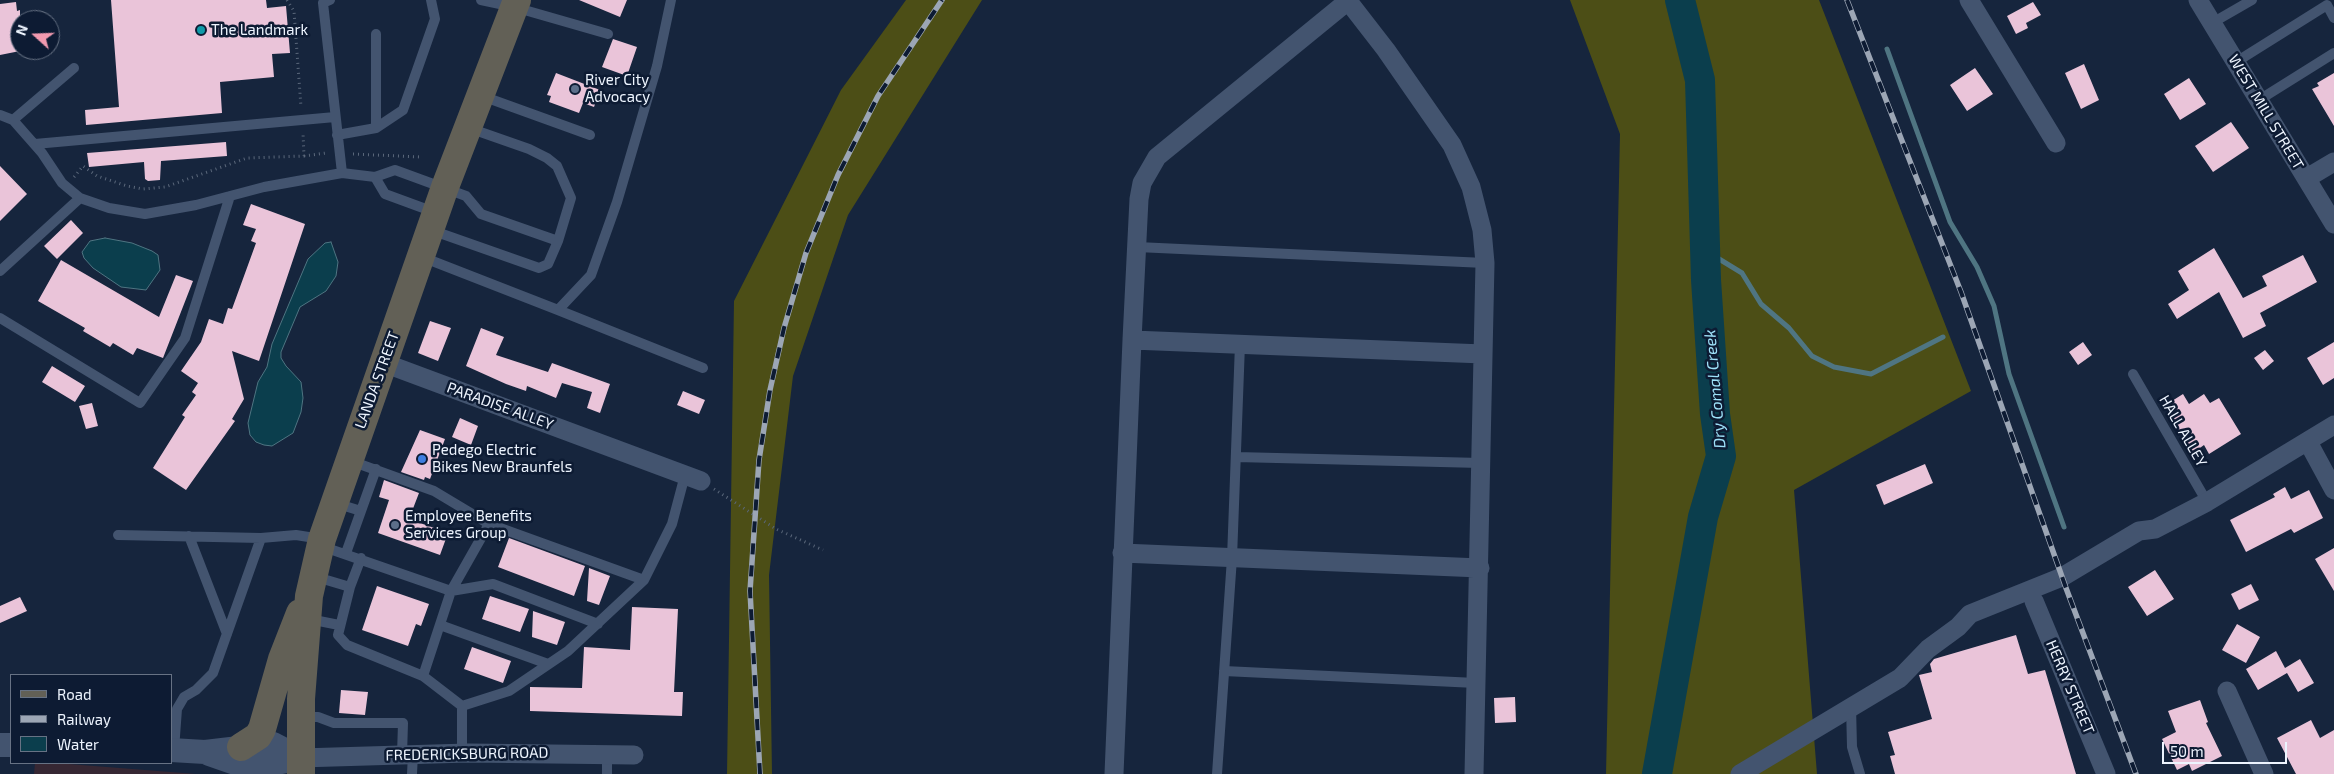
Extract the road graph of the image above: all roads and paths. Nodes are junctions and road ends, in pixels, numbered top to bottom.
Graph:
1 (288, 0) edge
2 (330, 0) edge
3 (431, 0) edge
4 (481, 0) edge
5 (671, 0) edge
6 (1969, 0) edge
7 (2198, 0) edge
8 (2252, 0) edge
9 (516, 3) edge
10 (2334, 18) edge
11 (2212, 23) junction
12 (376, 34) dead end
13 (608, 34) dead end
14 (2334, 53) edge
15 (2236, 62) junction
16 (74, 68) dead end
17 (482, 96) junction
18 (2259, 100) junction
19 (302, 110) dead end
20 (0, 115) edge
21 (335, 117) junction
22 (13, 120) junction
23 (376, 128) junction
24 (469, 128) junction
25 (302, 133) dead end
26 (337, 135) junction
27 (590, 135) dead end
28 (2056, 143) dead end
29 (35, 144) junction
30 (326, 153) dead end
31 (353, 154) dead end
32 (304, 156) junction
33 (421, 157) dead end
34 (2334, 162) edge
35 (342, 173) junction
36 (74, 177) dead end
37 (375, 178) junction
38 (2307, 178) junction
39 (445, 187) junction
40 (230, 196) junction
41 (80, 198) junction
42 (433, 221) junction
43 (2334, 224) edge
44 (558, 241) junction
45 (1137, 248) junction
46 (421, 257) junction
47 (1485, 263) junction
48 (0, 272) edge
49 (558, 310) junction
50 (0, 318) edge
51 (1132, 340) junction
52 (1240, 344) junction
53 (1483, 354) junction
54 (384, 363) junction
55 (703, 368) dead end
56 (2133, 374) dead end
57 (2334, 425) edge
58 (2308, 442) junction
59 (1236, 457) junction
60 (348, 460) junction
61 (1481, 462) junction
62 (376, 469) junction
63 (693, 478) junction
64 (2334, 490) edge
65 (2207, 502) junction
66 (334, 503) junction
67 (361, 511) junction
68 (489, 524) junction
69 (2155, 529) junction
70 (118, 535) dead end
71 (189, 536) junction
72 (261, 538) junction
73 (321, 542) junction
74 (823, 550) dead end
75 (346, 553) junction
76 (1122, 553) junction
77 (361, 558) junction
78 (1232, 558) junction
79 (1480, 568) junction
80 (644, 580) junction
81 (350, 588) junction
82 (451, 591) junction
83 (2034, 601) junction
84 (307, 602) junction
85 (598, 624) junction
86 (339, 625) junction
87 (440, 625) junction
88 (1958, 628) junction
89 (227, 634) junction
90 (548, 664) junction
91 (1224, 671) junction
92 (424, 676) junction
93 (1476, 683) junction
94 (2227, 691) dead end
95 (1851, 705) junction
96 (462, 706) junction
97 (301, 716) junction
98 (241, 747) junction
99 (173, 750) edge
100 (205, 752) junction
101 (462, 753) junction
102 (407, 754) junction
103 (607, 754) junction
104 (634, 755) dead end
105 (300, 766) edge
106 (412, 774) edge
107 (606, 774) edge
108 (1114, 774) edge
109 (1217, 774) edge
110 (1474, 774) edge
111 (1740, 774) edge
112 (1860, 774) edge
113 (2106, 774) edge
114 (2264, 774) edge

1 - 19 path
2 - 21 lane
3 - 23 lane
4 - 9 lane
5 - 49 lane
6 - 28 street
7 - 11 street, WEST MILL STREET
8 - 11 lane
9 - 13 lane
9 - 17 main road, LANDA STREET
10 - 15 lane
11 - 15 street, WEST MILL STREET
12 - 23 lane
14 - 18 lane
15 - 18 street, WEST MILL STREET
16 - 22 lane
17 - 24 main road, LANDA STREET
17 - 27 lane
18 - 38 street, WEST MILL STREET
20 - 22 lane
21 - 26 lane
21 - 29 lane
22 - 29 lane
23 - 26 lane
24 - 39 main road, LANDA STREET
24 - 44 lane
25 - 32 path
26 - 35 lane
29 - 41 lane
30 - 32 path
31 - 33 path
32 - 36 path
34 - 38 street
35 - 37 lane
35 - 40 lane
37 - 39 lane
37 - 42 lane
38 - 43 street, WEST MILL STREET
39 - 42 main road, LANDA STREET
39 - 44 lane
40 - 41 lane
40 - 50 lane
41 - 48 lane
42 - 44 lane
42 - 46 main road, LANDA STREET
45 - 47 lane
45 - 47 street
45 - 51 street
46 - 49 lane
46 - 54 main road, LANDA STREET
47 - 53 street
49 - 55 lane
51 - 52 street
51 - 76 street
52 - 53 street
52 - 59 lane
53 - 61 street
54 - 60 main road, LANDA STREET
54 - 63 street, PARADISE ALLEY
56 - 65 lane, HALL ALLEY
57 - 58 street
58 - 64 street
58 - 65 street
59 - 61 lane
59 - 78 lane
60 - 62 lane
60 - 66 main road, LANDA STREET
61 - 79 street
62 - 67 lane
62 - 68 lane
63 - 74 path
63 - 80 lane
65 - 69 street
66 - 67 lane
66 - 73 main road, LANDA STREET
67 - 75 lane
68 - 80 lane
68 - 82 lane
69 - 83 street
69 - 88 street
70 - 71 lane
71 - 72 lane
71 - 89 lane
72 - 73 lane
72 - 89 lane
73 - 75 lane
73 - 84 main road, LANDA STREET
75 - 77 lane
76 - 78 street
76 - 108 street
77 - 81 lane
77 - 82 lane
78 - 79 street
78 - 91 lane
79 - 93 street
80 - 85 lane
81 - 84 lane
81 - 86 lane
82 - 85 lane
82 - 87 lane
83 - 88 street
83 - 113 street, HERRY STREET
84 - 86 lane
84 - 97 main road, LANDA STREET
84 - 98 main road
85 - 90 lane
86 - 92 lane
87 - 90 lane
87 - 92 lane
88 - 95 street
89 - 99 lane
90 - 96 lane
91 - 93 lane
91 - 109 lane
92 - 96 lane
93 - 110 street
94 - 114 street
95 - 111 street
95 - 112 lane
96 - 101 lane
97 - 102 lane
97 - 105 main road, LANDA STREET
98 - 100 street, FREDERICKSBURG ROAD
98 - 105 street, FREDERICKSBURG ROAD
99 - 100 street, FREDERICKSBURG ROAD
100 - 105 street, FREDERICKSBURG ROAD
101 - 102 street, FREDERICKSBURG ROAD
101 - 103 street, FREDERICKSBURG ROAD
102 - 105 street, FREDERICKSBURG ROAD
102 - 106 lane
103 - 104 street, FREDERICKSBURG ROAD
103 - 107 lane

